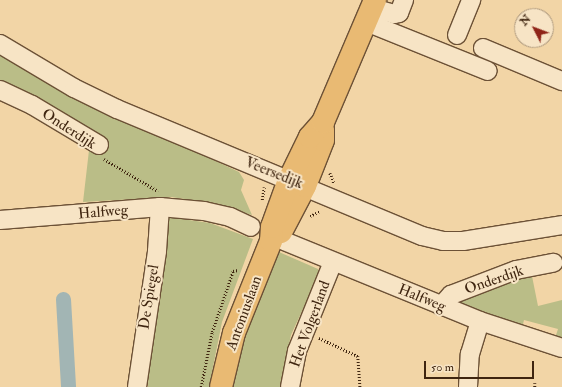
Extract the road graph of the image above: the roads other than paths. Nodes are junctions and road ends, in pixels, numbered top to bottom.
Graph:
1 (404, 0) edge
2 (471, 0) edge
3 (371, 10) edge
4 (457, 35) dead end
5 (0, 44) edge
6 (483, 48) dead end
7 (488, 72) dead end
8 (562, 81) edge
9 (0, 90) edge
10 (98, 145) road end
11 (297, 183) junction
12 (160, 207) junction
13 (0, 220) edge
14 (562, 225) edge
15 (251, 227) dead end
16 (278, 241) junction
17 (333, 262) junction
18 (553, 263) dead end
19 (440, 306) junction
20 (480, 321) junction
21 (562, 348) edge
22 (137, 387) edge
23 (221, 387) edge
24 (290, 387) edge
25 (468, 387) edge

1 - 3 street
2 - 4 street
3 - 7 street
3 - 11 main road, Antoniuslaan
5 - 11 street, Veersedijk
6 - 8 street
9 - 10 street, Onderdijk
11 - 14 street, Veersedijk
11 - 16 main road, Antoniuslaan
12 - 13 street, Halfweg
12 - 15 street, Halfweg
12 - 22 street, De Spiegel
16 - 17 street, Halfweg
16 - 23 main road, Antoniuslaan
17 - 19 street, Halfweg
17 - 24 street, Het Volgerland
18 - 19 street, Onderdijk
19 - 20 street, Halfweg
20 - 21 street, Halfweg
20 - 25 street

